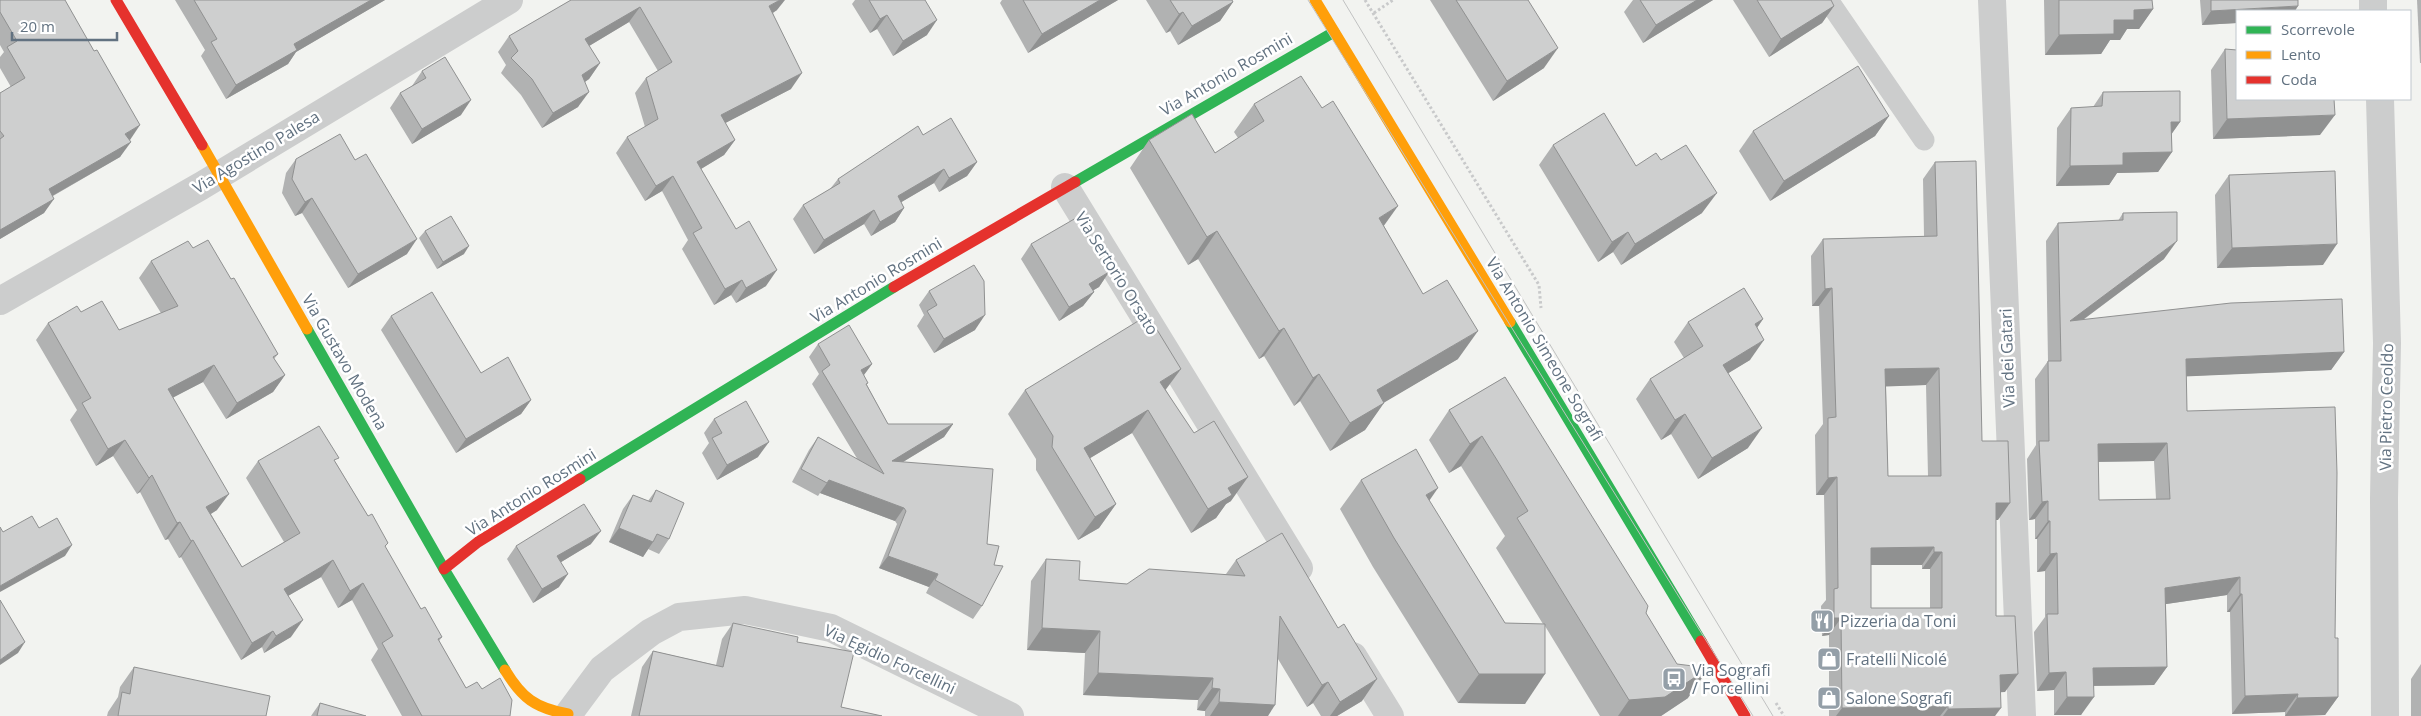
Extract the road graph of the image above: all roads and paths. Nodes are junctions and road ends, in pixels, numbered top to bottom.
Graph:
1 (116, 0) edge
2 (509, 0) edge
3 (1315, 0) edge
4 (1365, 0) edge
5 (1393, 0) edge
6 (1828, 0) edge
7 (1992, 0) edge
8 (1374, 13) junction
9 (1334, 32) junction
10 (2380, 100) edge
11 (1924, 140) dead end
12 (219, 175) junction
13 (1065, 187) junction
14 (0, 301) edge
15 (1542, 317) dead end
16 (444, 569) junction
17 (1312, 589) edge
18 (1338, 631) edge
19 (567, 715) edge
20 (1010, 716) edge
21 (1390, 716) edge
22 (1744, 716) edge
23 (2022, 716) edge
24 (2385, 716) edge

1 - 12 street, Via Gustavo Modena
2 - 12 street, Via Agostino Palesa
3 - 9 street, Via Antonio Simeone Sografi
4 - 8 path
5 - 8 path
6 - 11 lane
7 - 23 street, Via dei Gatari
8 - 15 path
9 - 13 street, Via Antonio Rosmini
9 - 22 street, Via Antonio Simeone Sografi
10 - 24 street, Via Pietro Ceoldo
12 - 14 street, Via Agostino Palesa
12 - 16 street, Via Gustavo Modena
13 - 16 street, Via Antonio Rosmini
13 - 17 street, Via Sertorio Orsato
16 - 19 street, Via Gustavo Modena
18 - 21 street
19 - 20 street, Via Egidio Forcellini

